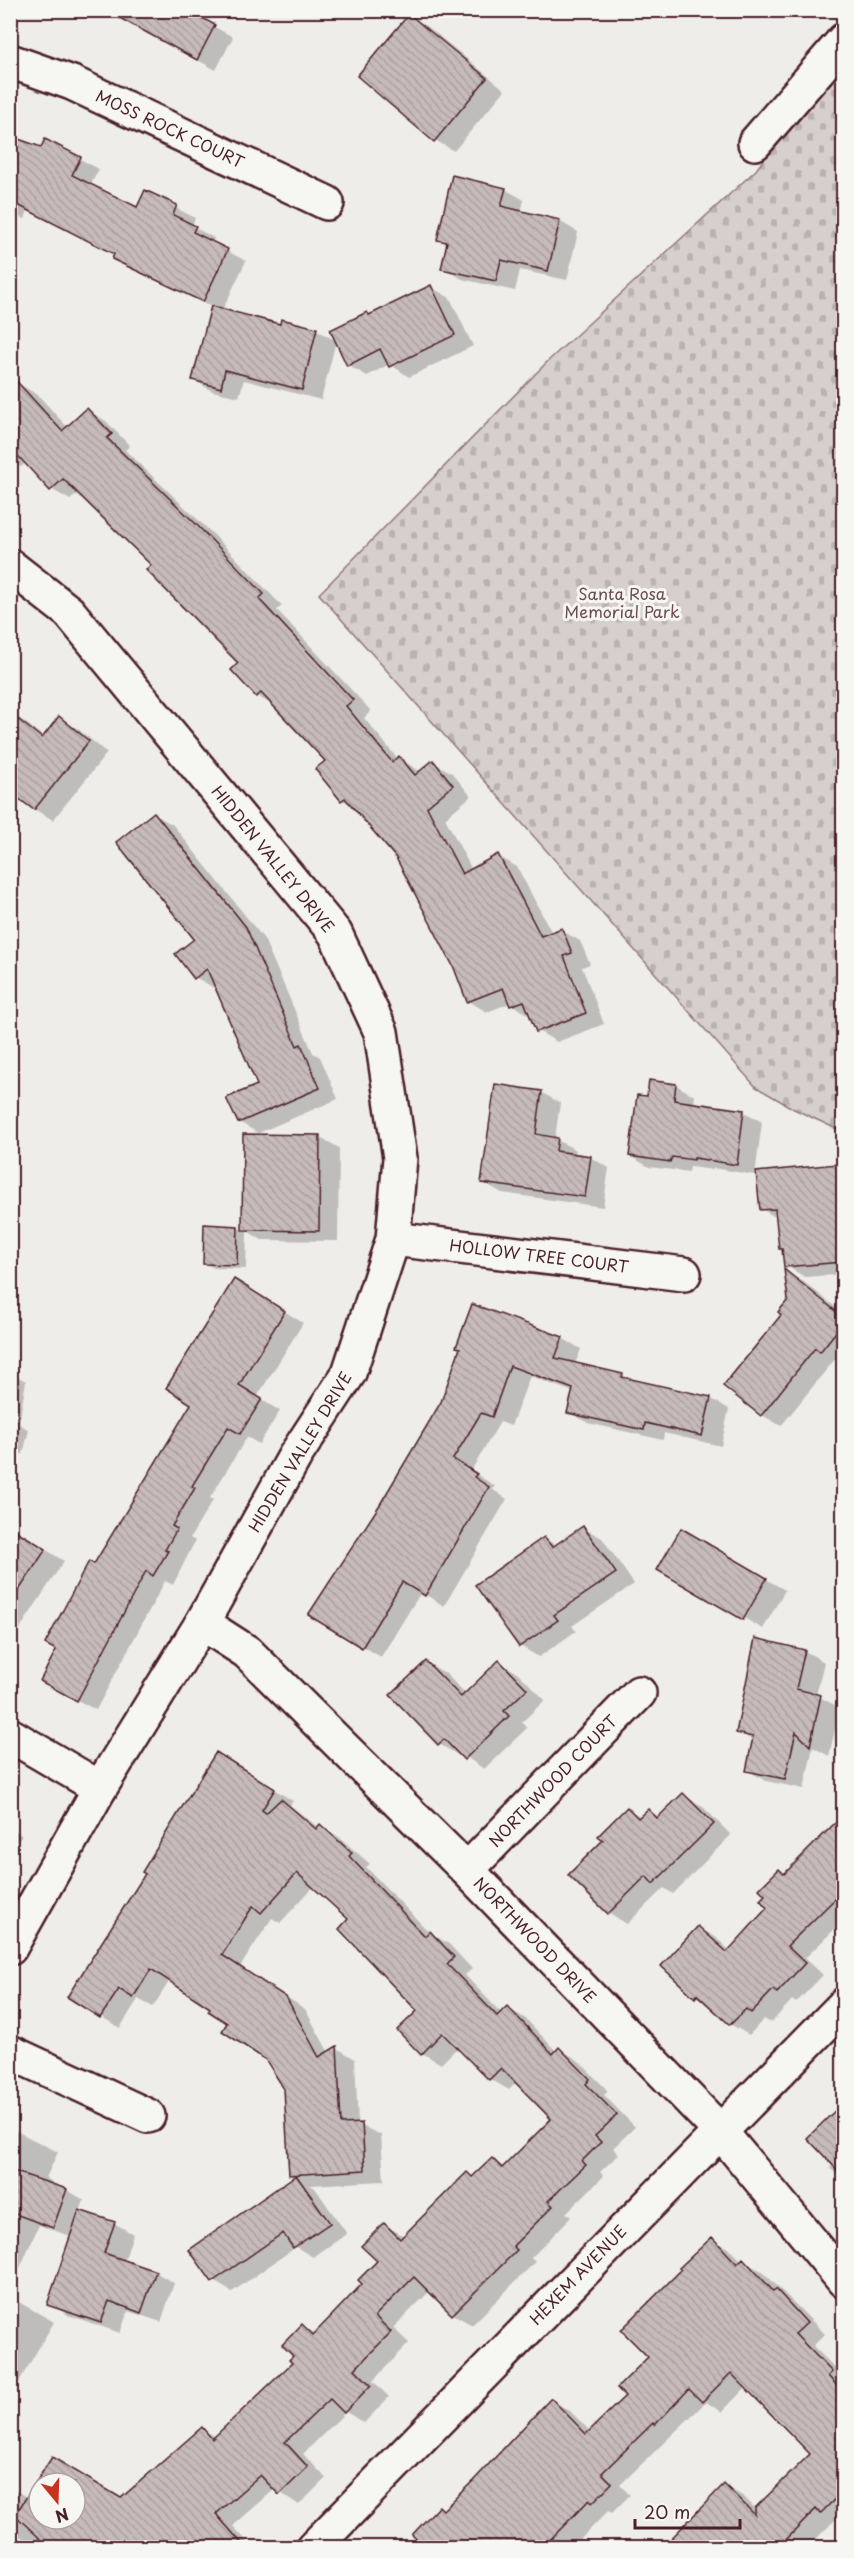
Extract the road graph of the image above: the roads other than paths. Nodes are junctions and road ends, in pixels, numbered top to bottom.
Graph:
1 (843, 40) edge
2 (10, 61) edge
3 (755, 143) dead end
4 (327, 203) dead end
5 (10, 566) edge
6 (393, 1239) junction
7 (684, 1274) dead end
8 (202, 1623) junction
9 (639, 1693) dead end
10 (10, 1735) edge
11 (100, 1788) junction
12 (467, 1870) junction
13 (10, 1948) edge
14 (843, 2005) edge
15 (10, 2052) edge
16 (148, 2116) dead end
17 (719, 2130) junction
18 (843, 2281) edge
19 (313, 2547) edge

1 - 3 street
2 - 4 street, MOSS ROCK COURT
5 - 6 street, HIDDEN VALLEY DRIVE
6 - 7 street, HOLLOW TREE COURT
6 - 8 street, HIDDEN VALLEY DRIVE
8 - 11 street, HIDDEN VALLEY DRIVE
8 - 12 street, NORTHWOOD DRIVE
9 - 12 street, NORTHWOOD COURT
10 - 11 street
11 - 13 street, HIDDEN VALLEY DRIVE
12 - 17 street, NORTHWOOD DRIVE
14 - 17 street, HEXEM AVENUE
15 - 16 street
17 - 18 street, NORTHWOOD DRIVE
17 - 19 street, HEXEM AVENUE

